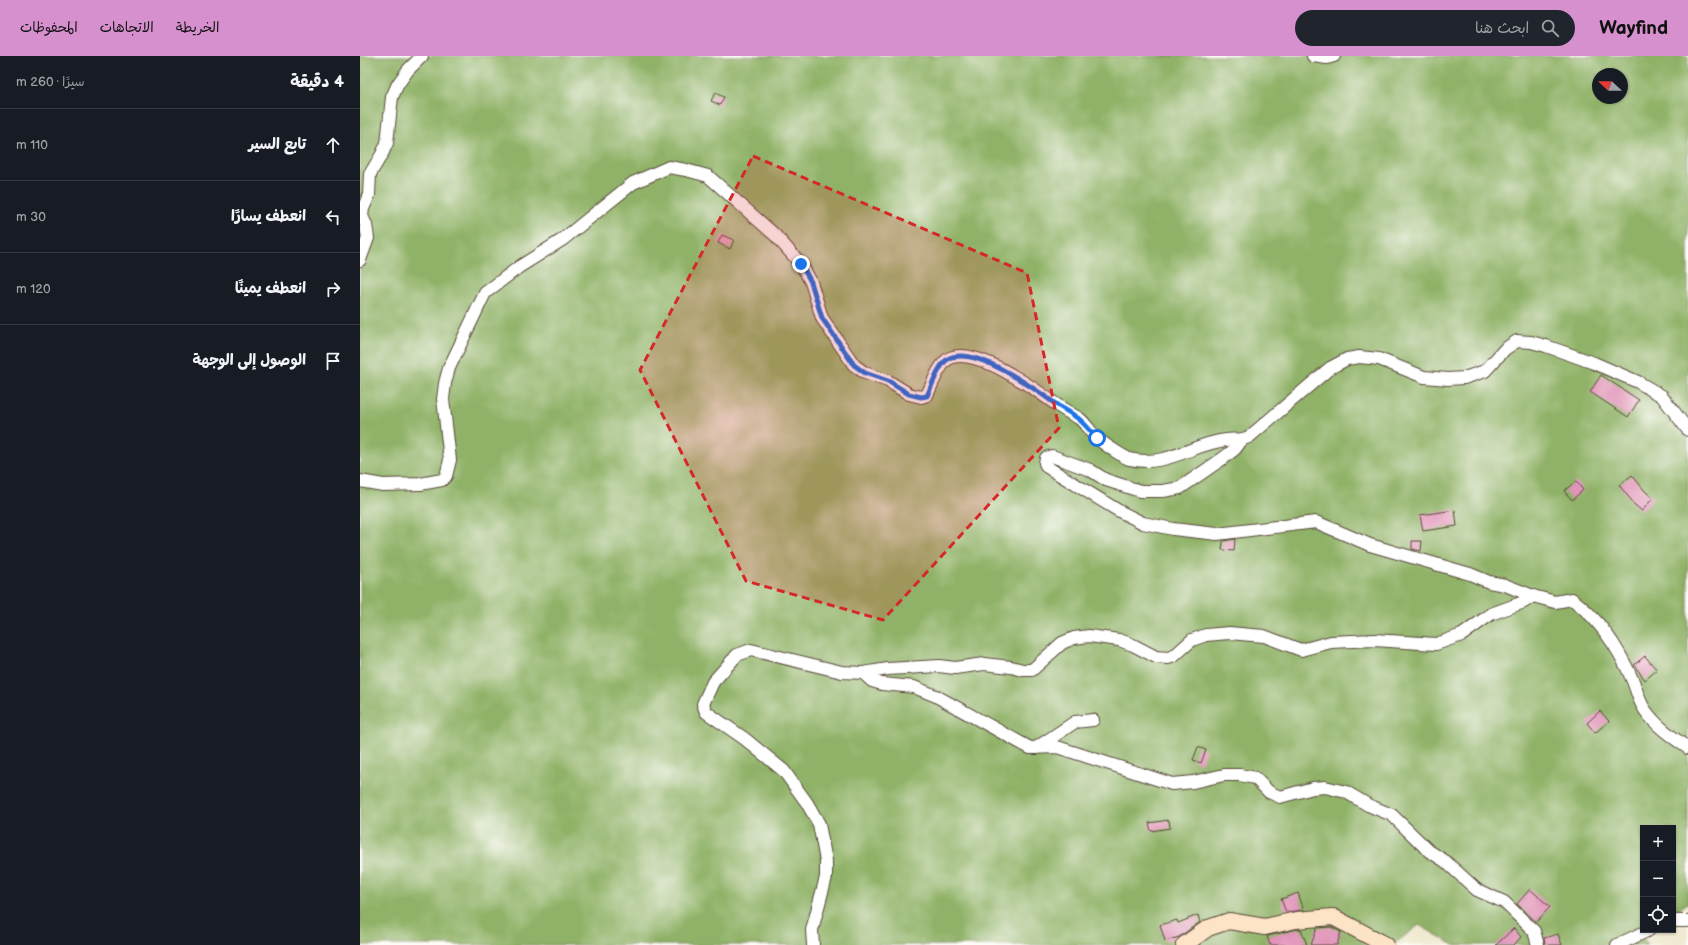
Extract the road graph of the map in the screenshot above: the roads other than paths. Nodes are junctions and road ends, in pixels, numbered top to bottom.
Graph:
1 (422, 56) edge
2 (1313, 56) edge
3 (1334, 56) edge
4 (360, 260) edge
5 (1688, 430) edge
6 (1241, 441) junction
7 (360, 481) edge
8 (1533, 596) junction
9 (863, 672) junction
10 (1093, 720) dead end
11 (1036, 748) junction
12 (1688, 748) edge
13 (1676, 921) edge
14 (1688, 921) edge
15 (1643, 933) edge
16 (813, 945) edge
17 (1184, 945) edge
18 (1386, 945) edge
19 (1538, 945) edge
20 (1617, 945) edge

1 - 4 street
2 - 3 street
5 - 6 street
6 - 7 street
6 - 8 street
8 - 9 street
8 - 12 street
9 - 11 street
9 - 16 street
10 - 11 street
11 - 19 street
13 - 14 street
15 - 20 street
17 - 18 street

